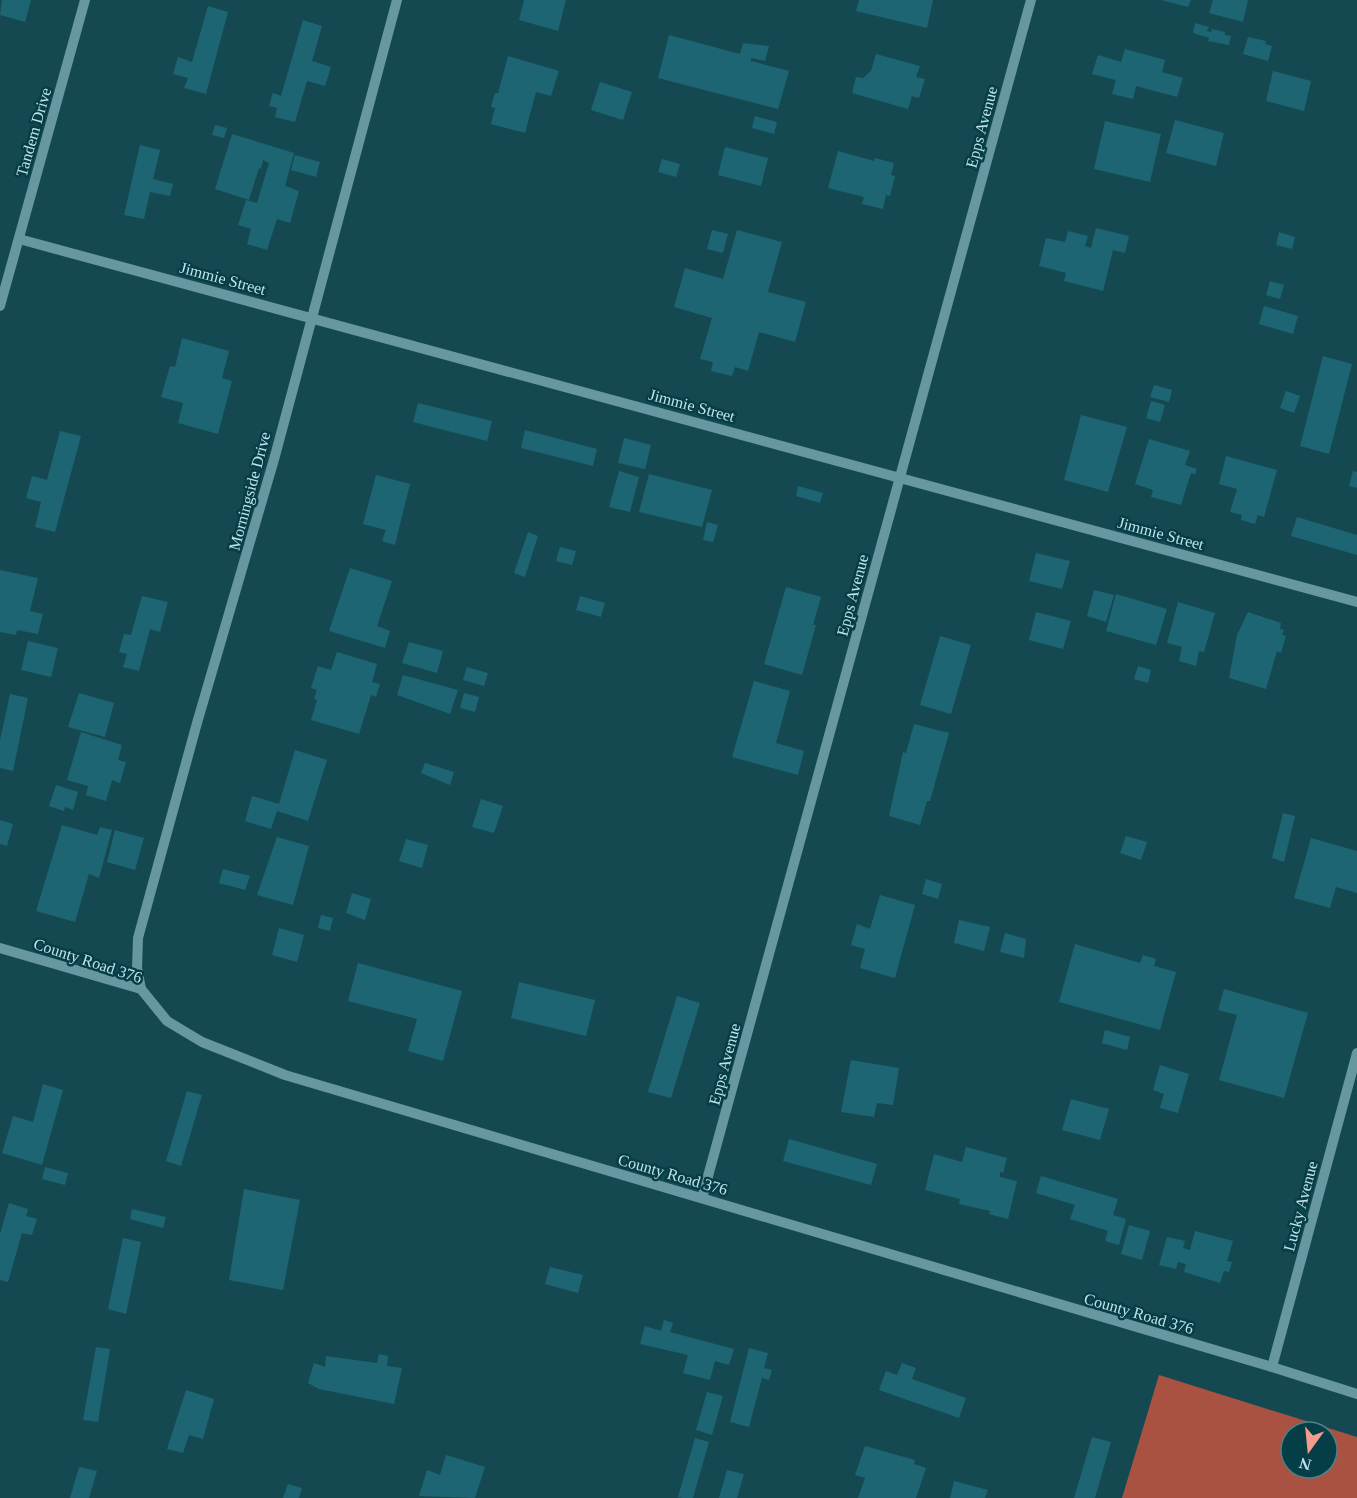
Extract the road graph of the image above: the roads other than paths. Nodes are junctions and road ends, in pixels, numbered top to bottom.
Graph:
1 (85, 0) edge
2 (396, 0) edge
3 (1031, 0) edge
4 (19, 238) junction
5 (0, 306) edge
6 (313, 318) junction
7 (900, 477) junction
8 (1357, 602) edge
9 (0, 948) edge
10 (141, 989) junction
11 (1357, 1053) edge
12 (702, 1198) junction
13 (1272, 1367) junction
14 (1357, 1394) edge

1 - 4 street, Tandem Drive
2 - 6 street, Morningside Drive
3 - 7 street, Epps Avenue
4 - 5 street, Tandem Drive
4 - 6 street, Jimmie Street
6 - 7 street, Jimmie Street
6 - 10 street, Morningside Drive
7 - 8 street, Jimmie Street
7 - 12 street, Epps Avenue
9 - 10 street, County Road 376
10 - 12 street, County Road 376
11 - 13 street, Lucky Avenue
12 - 13 street, County Road 376
13 - 14 street, County Road 376

